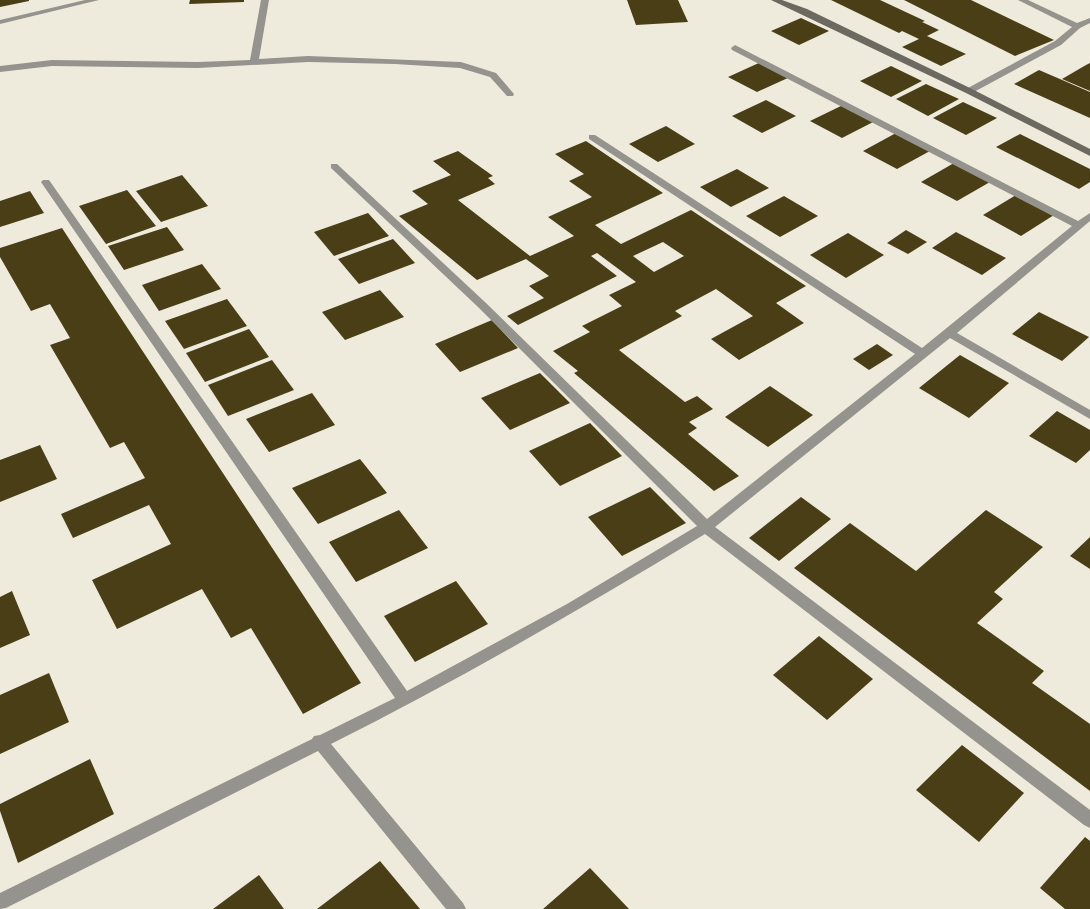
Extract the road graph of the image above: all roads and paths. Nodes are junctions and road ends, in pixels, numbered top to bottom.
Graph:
1 (265, 0) edge
2 (774, 0) edge
3 (1022, 0) edge
4 (90, 1) edge
5 (1090, 20) edge
6 (0, 22) edge
7 (1077, 26) junction
8 (735, 48) dead end
9 (254, 62) junction
10 (0, 69) edge
11 (969, 91) junction
12 (510, 94) dead end
13 (592, 137) dead end
14 (1090, 154) edge
15 (334, 166) dead end
16 (46, 182) dead end
17 (1085, 221) edge
18 (949, 333) junction
19 (923, 354) junction
20 (1090, 415) edge
21 (706, 527) junction
22 (405, 700) junction
23 (319, 741) junction
24 (1090, 820) edge
25 (0, 902) edge
26 (457, 909) edge

1 - 9 street
2 - 11 street
3 - 7 street
4 - 6 street
5 - 7 street
7 - 11 street
8 - 17 street
9 - 10 street
9 - 12 street
11 - 14 street
13 - 19 street
15 - 21 street
16 - 22 street
17 - 18 street
18 - 19 street
18 - 20 street
19 - 21 street
21 - 22 street
21 - 24 street
22 - 23 street
23 - 25 street
23 - 26 street

